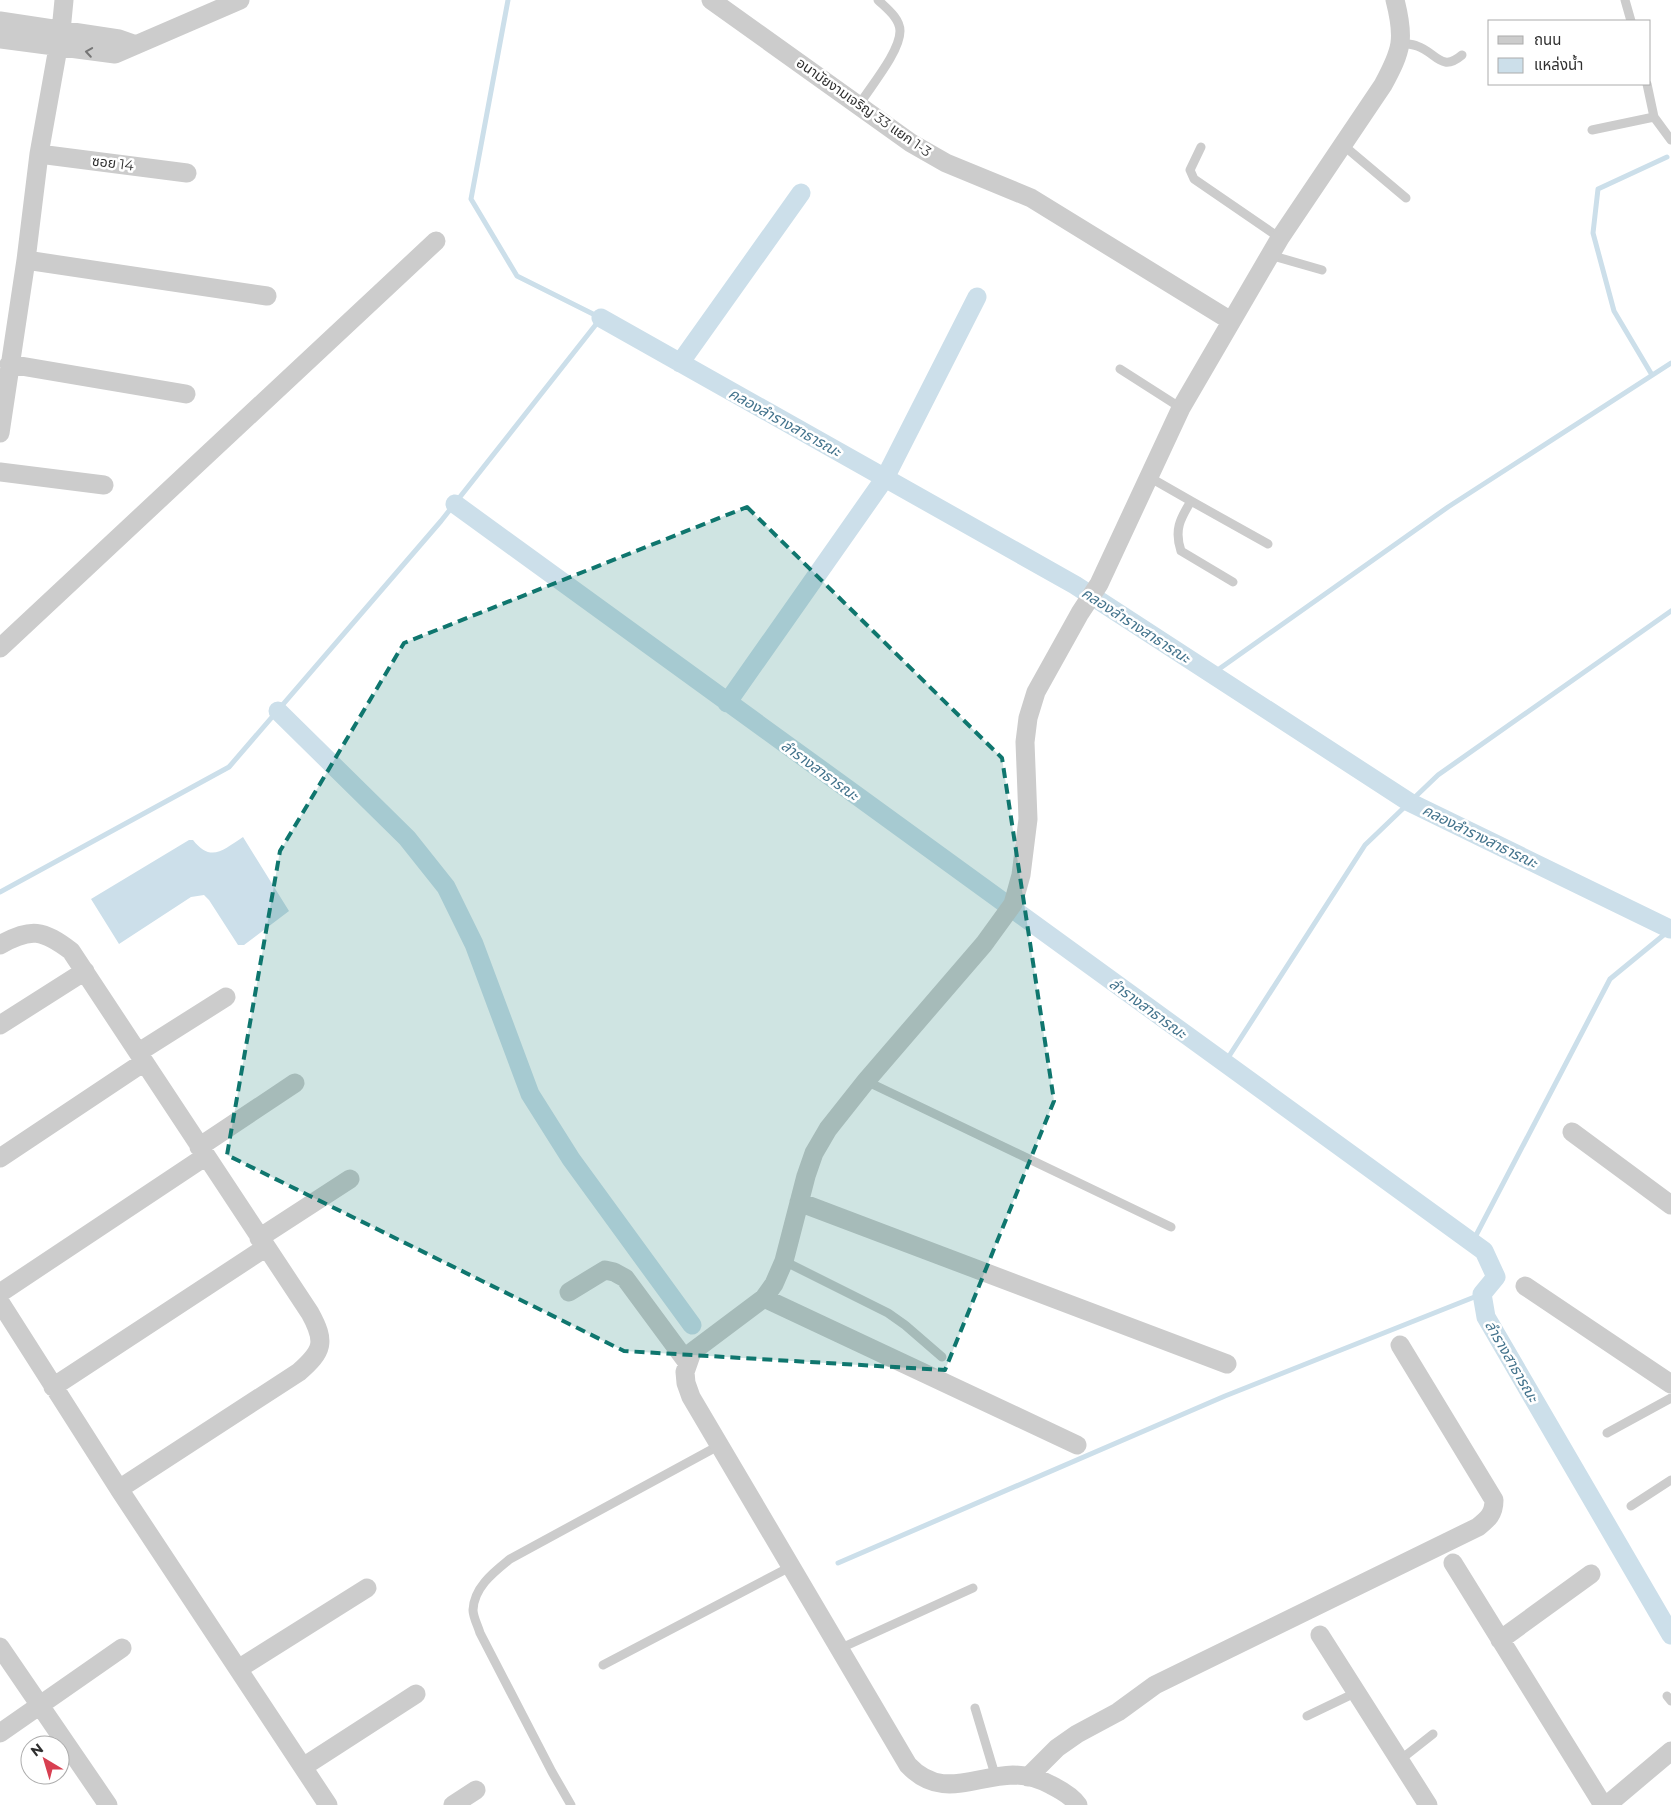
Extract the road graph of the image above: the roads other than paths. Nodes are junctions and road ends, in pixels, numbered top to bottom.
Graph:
1 (64, 0) edge
2 (711, 0) edge
3 (878, 0) edge
4 (1395, 0) edge
5 (1625, 0) edge
6 (228, 2) edge
7 (1631, 20) edge
8 (0, 21) edge
9 (0, 39) edge
10 (59, 39) junction
11 (1401, 43) junction
12 (1462, 55) dead end
13 (1647, 85) edge
14 (859, 105) junction
15 (1654, 117) junction
16 (1592, 130) dead end
17 (1671, 140) edge
18 (1343, 145) junction
19 (1201, 147) dead end
20 (39, 154) junction
21 (187, 173) dead end
22 (1406, 198) dead end
23 (1280, 238) junction
24 (436, 241) dead end
25 (1270, 256) junction
26 (26, 260) junction
27 (1322, 270) dead end
28 (266, 296) dead end
29 (1232, 321) junction
30 (7, 328) edge
31 (9, 364) junction
32 (1120, 369) dead end
33 (186, 394) dead end
34 (1181, 408) junction
35 (0, 433) edge
36 (0, 472) edge
37 (1149, 477) junction
38 (104, 485) dead end
39 (1191, 501) junction
40 (1268, 544) dead end
41 (1233, 582) dead end
42 (0, 648) edge
43 (0, 945) edge
44 (84, 971) junction
45 (226, 996) dead end
46 (0, 1025) edge
47 (142, 1057) junction
48 (866, 1081) junction
49 (295, 1082) dead end
50 (1572, 1132) dead end
51 (202, 1152) junction
52 (0, 1158) edge
53 (350, 1179) dead end
54 (799, 1202) junction
55 (1671, 1204) edge
56 (1171, 1227) dead end
57 (262, 1243) junction
58 (784, 1261) junction
59 (1525, 1286) dead end
60 (0, 1292) edge
61 (569, 1292) dead end
62 (764, 1298) junction
63 (0, 1302) edge
64 (1400, 1345) dead end
65 (942, 1357) dead end
66 (687, 1362) junction
67 (1227, 1364) dead end
68 (1671, 1384) edge
69 (53, 1387) junction
70 (1671, 1398) edge
71 (1607, 1433) dead end
72 (720, 1445) junction
73 (1078, 1445) dead end
74 (1671, 1480) edge
75 (119, 1489) junction
76 (1631, 1506) dead end
77 (1453, 1563) dead end
78 (790, 1566) junction
79 (1592, 1574) dead end
80 (367, 1588) dead end
81 (973, 1588) dead end
82 (1320, 1635) dead end
83 (1500, 1640) junction
84 (0, 1647) edge
85 (122, 1648) dead end
86 (839, 1649) junction
87 (603, 1665) dead end
88 (238, 1669) junction
89 (1357, 1692) junction
90 (416, 1694) dead end
91 (40, 1705) junction
92 (975, 1708) dead end
93 (1307, 1716) dead end
94 (0, 1733) edge
95 (1433, 1734) dead end
96 (1671, 1751) edge
97 (1400, 1760) junction
98 (303, 1767) junction
99 (1028, 1777) junction
100 (988, 1779) junction
101 (476, 1790) dead end
102 (108, 1805) edge
103 (328, 1805) edge
104 (453, 1805) edge
105 (571, 1805) edge
106 (1078, 1805) edge
107 (1428, 1805) edge
108 (1603, 1805) edge
109 (1607, 1805) edge

1 - 10 street
2 - 14 street, อนามัยงามเจริญ 33 แยก 1-3
3 - 14 lane
4 - 11 street
5 - 7 lane
6 - 10 street
8 - 10 street
9 - 10 street
10 - 20 street
11 - 12 lane
11 - 18 street
13 - 15 lane
14 - 29 street, อนามัยงามเจริญ 33 แยก 1-3
15 - 16 lane
15 - 17 lane
18 - 22 lane
18 - 23 street
19 - 23 lane
20 - 21 street, ซอย 14
20 - 26 street
23 - 25 street
24 - 42 street
25 - 27 lane
25 - 29 street
26 - 28 street
26 - 30 street
29 - 34 street
30 - 31 street
31 - 33 street
31 - 35 street
32 - 34 lane
34 - 37 street
36 - 38 street
37 - 39 lane
37 - 48 street
39 - 40 lane
39 - 41 lane
43 - 44 street
44 - 46 street
44 - 47 street
45 - 47 street
47 - 51 street
47 - 52 street
48 - 54 street
48 - 56 lane
49 - 51 street
50 - 55 street
51 - 57 street
51 - 60 street
53 - 57 street
54 - 58 street
54 - 67 street
57 - 69 street
57 - 75 street
58 - 62 street
58 - 65 lane
59 - 68 street
61 - 66 street
62 - 66 street
62 - 73 street
63 - 69 street
64 - 99 street
66 - 72 street
69 - 75 street
70 - 71 lane
72 - 78 street
72 - 105 lane
74 - 76 lane
75 - 88 street
77 - 83 street
78 - 86 street
78 - 87 lane
79 - 83 street
80 - 88 street
81 - 86 lane
82 - 89 street
83 - 108 street
84 - 91 street
85 - 91 street
86 - 100 street
88 - 98 street
89 - 93 lane
89 - 97 street
90 - 98 street
91 - 94 street
91 - 102 street
92 - 100 lane
95 - 97 lane
96 - 109 street
97 - 107 street
98 - 103 street
99 - 100 street
99 - 106 street
101 - 104 street

